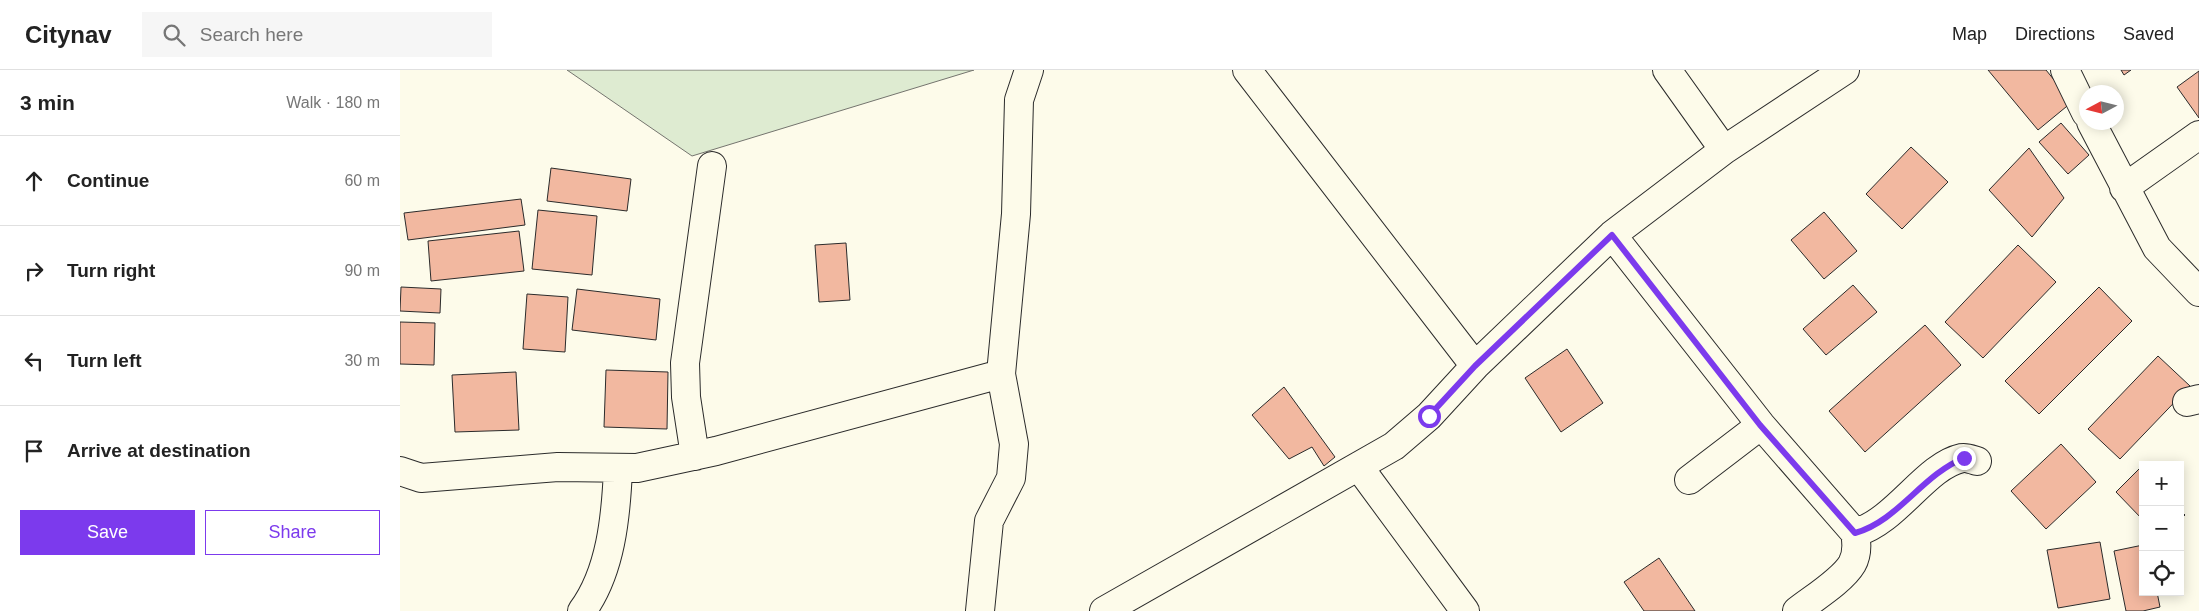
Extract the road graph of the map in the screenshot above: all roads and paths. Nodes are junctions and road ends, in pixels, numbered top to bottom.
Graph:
1 (1029, 70) edge
2 (1248, 70) edge
3 (1667, 70) edge
4 (1845, 70) edge
5 (2065, 70) edge
6 (2079, 99) edge
7 (2095, 130) edge
8 (2199, 135) edge
9 (1724, 150) junction
10 (712, 166) dead end
11 (2124, 188) junction
12 (1612, 235) junction
13 (2199, 292) edge
14 (1475, 366) junction
15 (1001, 374) junction
16 (1760, 425) junction
17 (695, 456) junction
18 (1977, 461) dead end
19 (1359, 467) junction
20 (618, 469) junction
21 (400, 471) edge
22 (1689, 480) dead end
23 (1855, 533) junction
24 (582, 611) edge
25 (980, 611) edge
26 (1104, 611) edge
27 (1464, 611) edge
28 (1797, 611) edge

1 - 15 street
2 - 14 street
3 - 9 street
4 - 9 street
5 - 6 street
7 - 11 street
8 - 11 street
9 - 12 street
10 - 17 street
11 - 13 street
12 - 14 street
12 - 16 street
14 - 19 street
15 - 17 street
15 - 25 street
16 - 22 street
16 - 23 street
17 - 20 street
18 - 23 street
19 - 26 street
19 - 27 street
20 - 21 street
20 - 24 street
23 - 28 street

